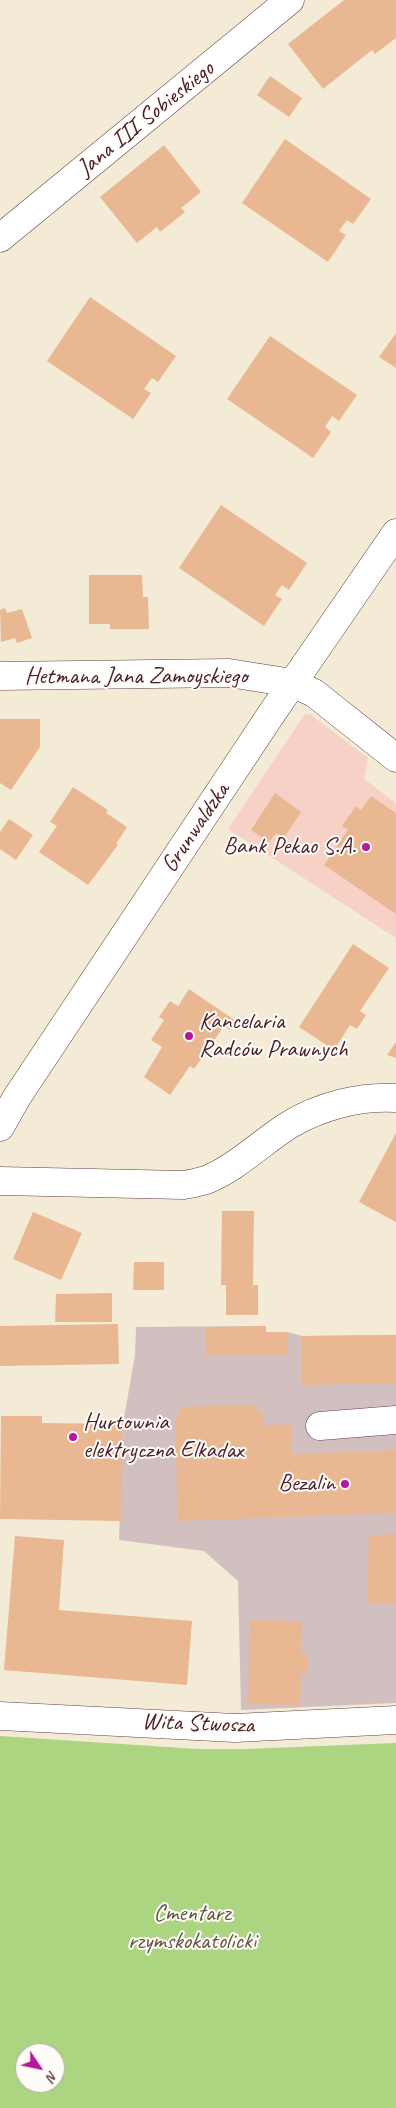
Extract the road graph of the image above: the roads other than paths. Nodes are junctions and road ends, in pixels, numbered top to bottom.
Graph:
1 (290, 0) edge
2 (0, 238) edge
3 (396, 532) edge
4 (0, 676) edge
5 (292, 683) junction
6 (396, 758) edge
7 (396, 1098) edge
8 (0, 1127) edge
9 (0, 1181) edge
10 (396, 1420) edge
11 (320, 1426) dead end
12 (0, 1716) edge
13 (396, 1720) edge

1 - 2 street, Jana III Sobieskiego
3 - 5 street, Grunwaldzka
4 - 5 street, Hetmana Jana Zamoyskiego
5 - 6 street, Hetmana Jana Zamoyskiego
5 - 8 street, Grunwaldzka
7 - 9 street
10 - 11 street
12 - 13 street, Wita Stwosza

